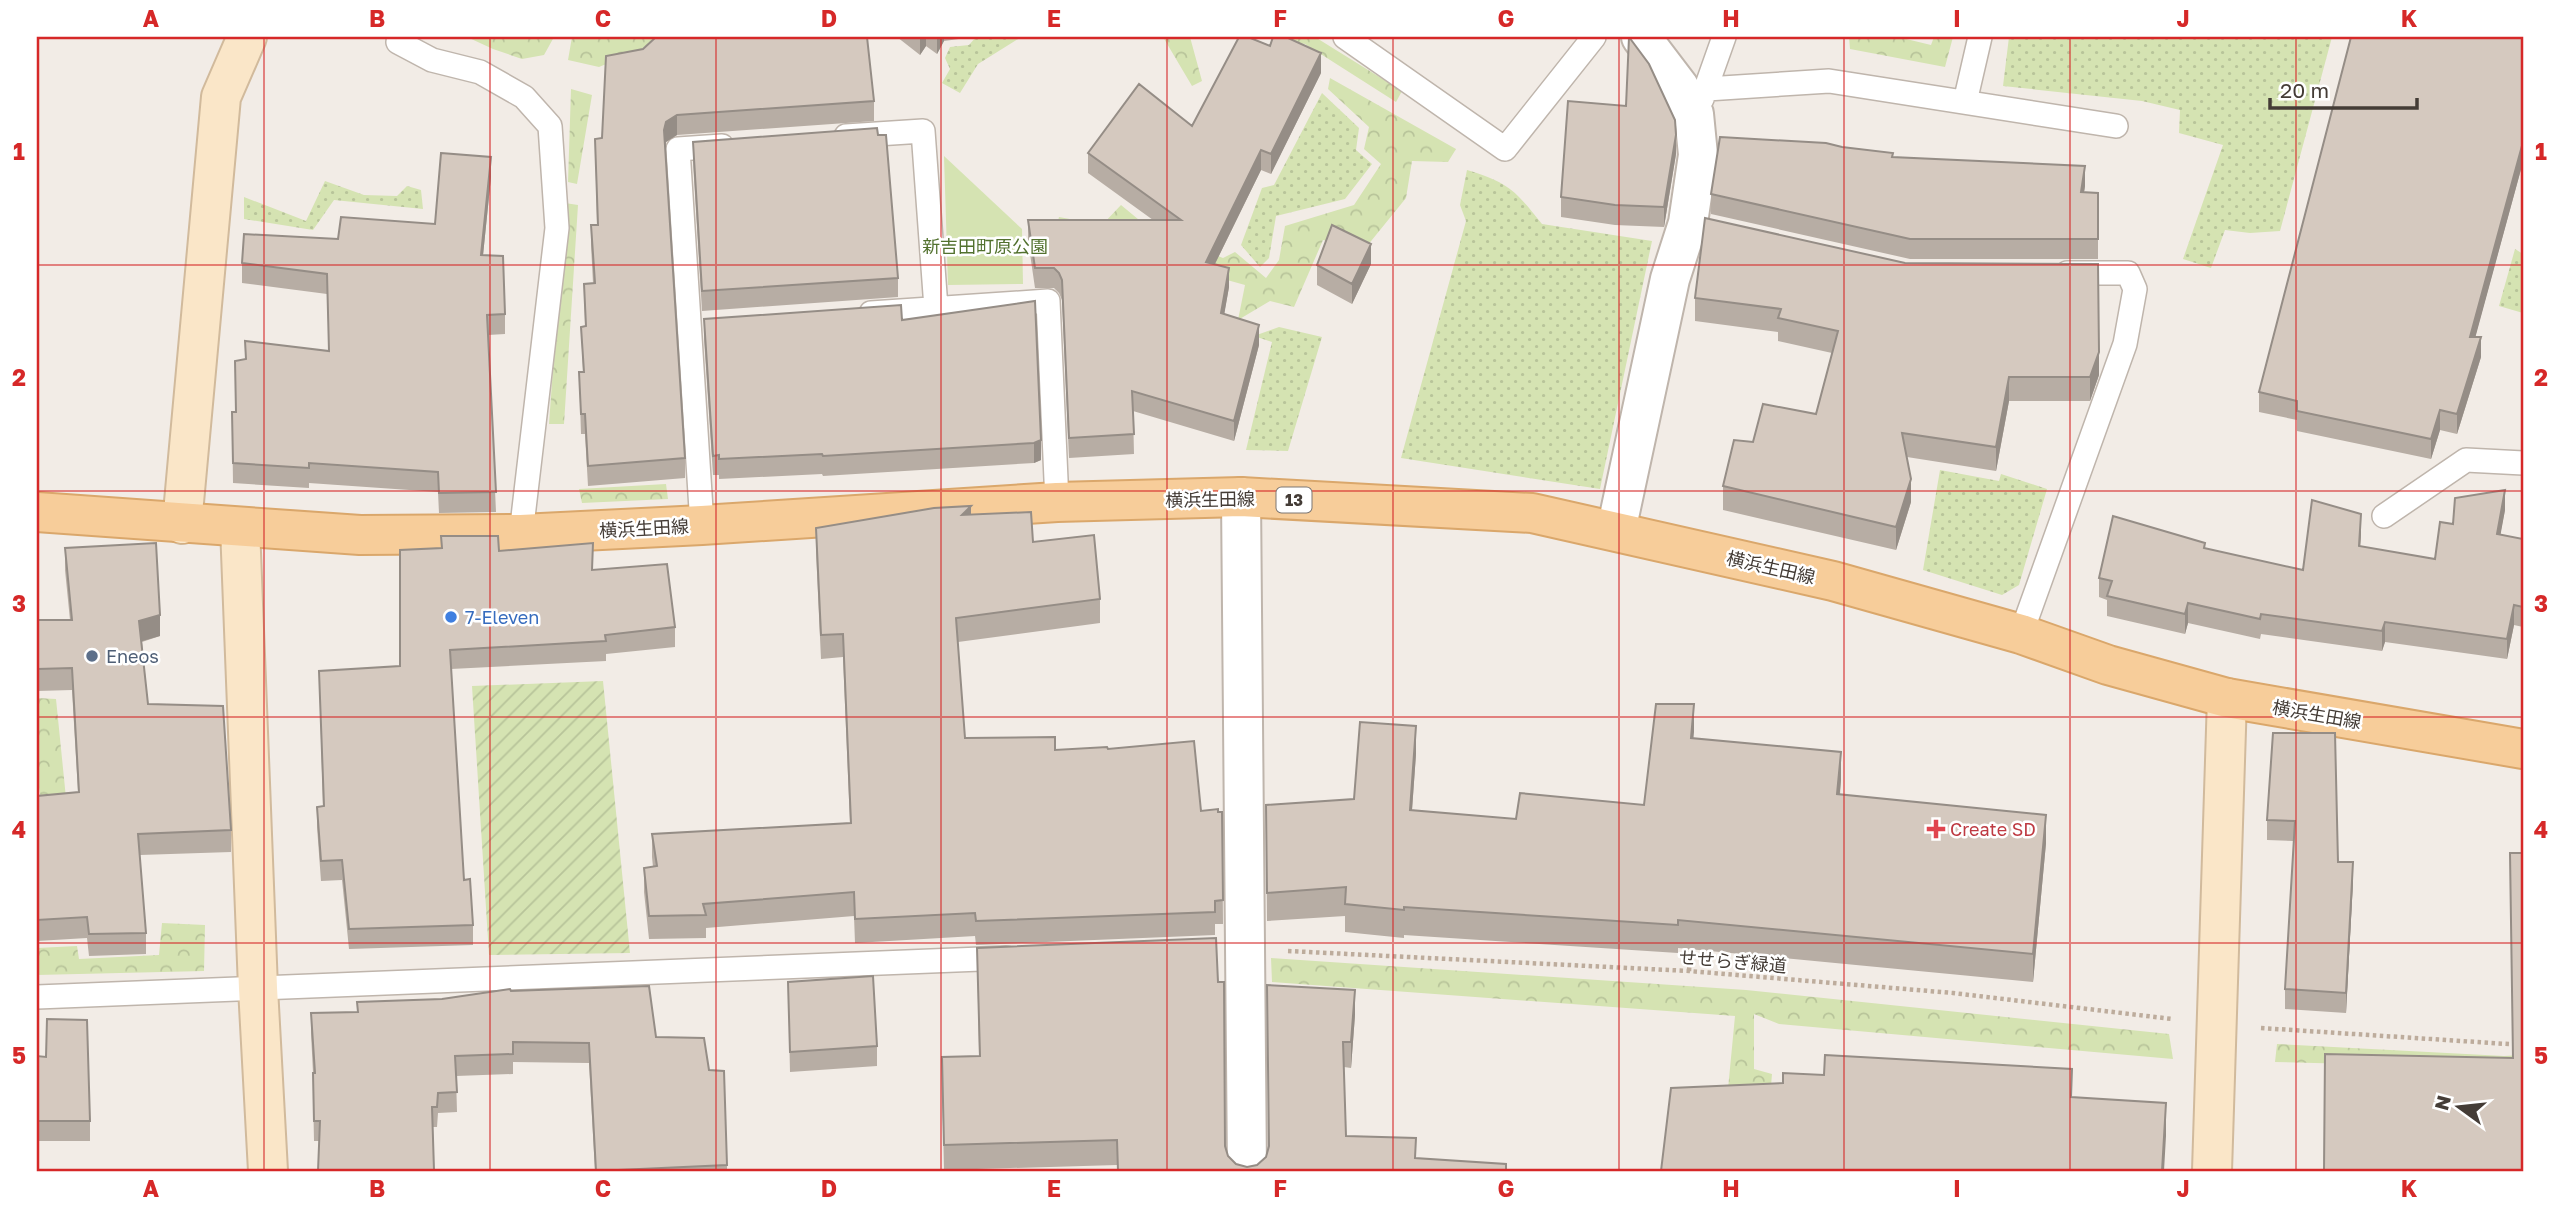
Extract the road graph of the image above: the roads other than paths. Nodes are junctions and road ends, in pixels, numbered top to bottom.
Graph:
1 (247, 37) edge
2 (1345, 37) edge
3 (1594, 37) edge
4 (1642, 37) edge
5 (1724, 37) edge
6 (1980, 37) edge
7 (398, 42) dead end
8 (1701, 101) junction
9 (1965, 102) junction
10 (2116, 126) dead end
11 (828, 138) edge
12 (746, 144) edge
13 (2045, 273) edge
14 (936, 308) junction
15 (854, 314) edge
16 (717, 324) edge
17 (690, 326) junction
18 (2523, 463) edge
19 (1241, 497) junction
20 (1057, 502) junction
21 (37, 512) edge
22 (2384, 516) dead end
23 (182, 524) junction
24 (702, 525) junction
25 (240, 527) junction
26 (1616, 531) junction
27 (521, 534) junction
28 (2021, 634) junction
29 (2227, 698) junction
30 (2523, 750) edge
31 (1023, 957) edge
32 (258, 988) junction
33 (37, 997) edge
34 (268, 1171) edge
35 (1247, 1171) edge
36 (2212, 1171) edge

1 - 23 street
2 - 3 lane
4 - 8 street
5 - 8 lane
6 - 9 lane
7 - 27 lane
8 - 9 lane
8 - 26 street
9 - 10 lane
11 - 14 lane
12 - 17 lane
13 - 28 lane
14 - 15 lane
14 - 20 lane
16 - 17 lane
17 - 24 lane
18 - 22 lane
19 - 20 main road, 横浜生田線 / 13
19 - 26 main road, 横浜生田線 / 13
19 - 35 street
20 - 24 main road, 横浜生田線 / 13
21 - 23 main road, 横浜生田線 / 13
23 - 25 main road, 横浜生田線 / 13
24 - 27 main road, 横浜生田線 / 13
25 - 27 main road, 横浜生田線 / 13
25 - 32 street
26 - 28 main road, 横浜生田線 / 13
28 - 29 main road, 横浜生田線 / 13
29 - 30 main road, 横浜生田線 / 13
29 - 36 street
31 - 32 lane
32 - 33 lane
32 - 34 street

